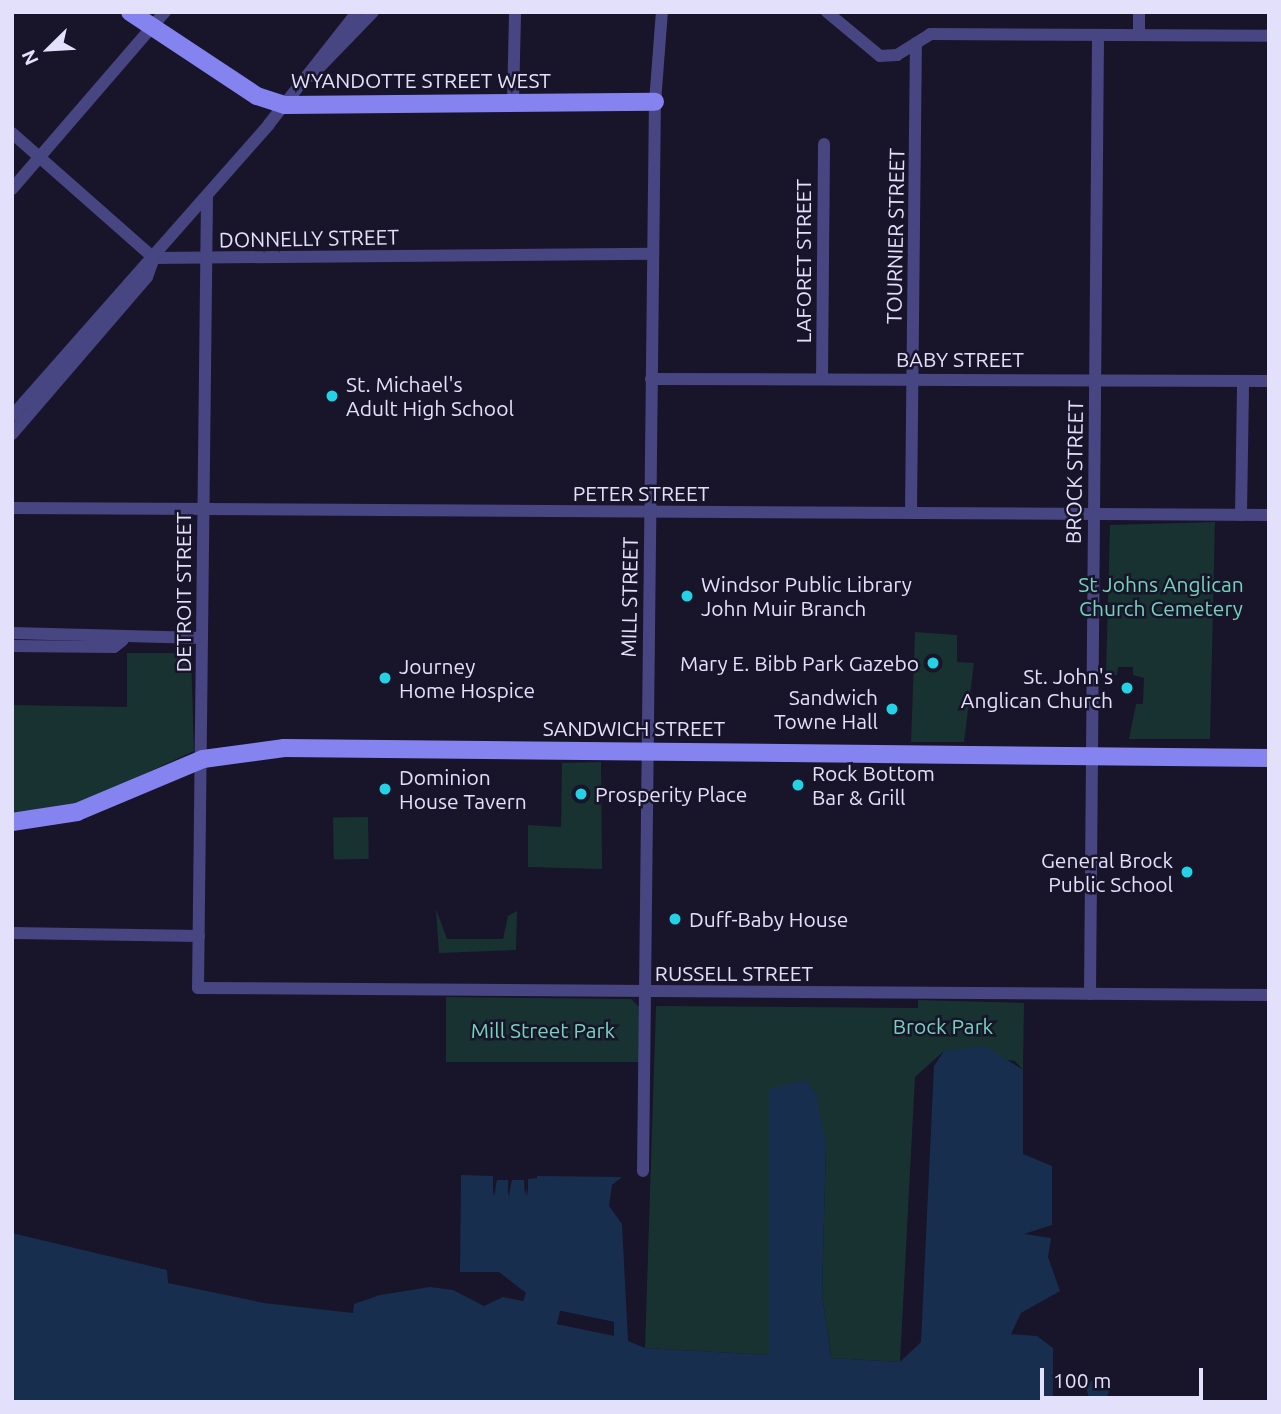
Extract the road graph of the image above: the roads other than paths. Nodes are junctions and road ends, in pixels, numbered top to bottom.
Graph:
1 (130, 12) edge
2 (165, 12) edge
3 (356, 12) edge
4 (373, 12) edge
5 (515, 12) edge
6 (827, 12) edge
7 (1139, 12) edge
8 (657, 16) edge
9 (152, 27) junction
10 (1098, 35) junction
11 (1139, 35) junction
12 (1269, 36) edge
13 (916, 43) junction
14 (307, 78) junction
15 (654, 102) junction
16 (513, 103) junction
17 (285, 105) junction
18 (12, 133) edge
19 (824, 144) dead end
20 (40, 158) junction
21 (12, 189) edge
22 (206, 196) junction
23 (653, 254) junction
24 (153, 258) junction
25 (206, 259) junction
26 (821, 378) junction
27 (912, 378) junction
28 (651, 379) junction
29 (1096, 380) junction
30 (1243, 381) junction
31 (1269, 381) edge
32 (12, 416) edge
33 (12, 434) edge
34 (12, 508) edge
35 (202, 509) junction
36 (649, 512) junction
37 (911, 513) junction
38 (1095, 514) junction
39 (1241, 515) junction
40 (1269, 515) edge
41 (12, 633) edge
42 (202, 638) junction
43 (123, 640) junction
44 (12, 646) edge
45 (646, 750) junction
46 (1092, 756) junction
47 (1269, 758) edge
48 (203, 760) junction
49 (12, 822) edge
50 (12, 933) edge
51 (199, 936) junction
52 (198, 988) joint
53 (646, 991) junction
54 (1090, 994) junction
55 (1269, 995) edge
56 (643, 1171) dead end

1 - 9 main road, WYANDOTTE STREET WEST
2 - 9 street
3 - 14 street
4 - 14 street
5 - 16 street
6 - 13 street
7 - 11 street
8 - 15 street, MILL STREET
9 - 17 main road, WYANDOTTE STREET WEST
9 - 20 street
10 - 11 street
10 - 13 street
10 - 29 street, BROCK STREET
11 - 12 street
13 - 27 street, TOURNIER STREET
14 - 17 street
15 - 16 main road, WYANDOTTE STREET WEST
15 - 23 street, MILL STREET
16 - 17 main road, WYANDOTTE STREET WEST
17 - 22 street
18 - 20 street
19 - 26 street, LAFORET STREET
20 - 21 street
20 - 24 street
22 - 24 street
22 - 25 street, DETROIT STREET
23 - 25 street, DONNELLY STREET
23 - 28 street, MILL STREET
24 - 25 street, DONNELLY STREET
24 - 32 street
24 - 33 street
25 - 35 street, DETROIT STREET
26 - 27 street, BABY STREET
26 - 28 street, BABY STREET
27 - 29 street, BABY STREET
27 - 37 street, TOURNIER STREET
28 - 36 street, MILL STREET
29 - 30 street, BABY STREET
29 - 38 street, BROCK STREET
30 - 31 street, BABY STREET
30 - 39 street
34 - 35 street, PETER STREET
35 - 36 street, PETER STREET
35 - 42 street, DETROIT STREET
36 - 37 street, PETER STREET
36 - 45 street, MILL STREET
37 - 38 street, PETER STREET
38 - 39 street, PETER STREET
38 - 46 street, BROCK STREET
39 - 40 street, PETER STREET
41 - 43 street
42 - 43 street
42 - 48 street, DETROIT STREET
43 - 44 street
45 - 46 main road, SANDWICH STREET
45 - 48 main road, SANDWICH STREET
45 - 53 street, MILL STREET
46 - 47 main road, SANDWICH STREET
46 - 54 street, BROCK STREET
48 - 49 main road, SANDWICH STREET
48 - 51 street, DETROIT STREET
50 - 51 street
51 - 52 street, DETROIT STREET
52 - 53 street, RUSSELL STREET
53 - 54 street, RUSSELL STREET
53 - 56 street, MILL STREET
54 - 55 street, RUSSELL STREET

